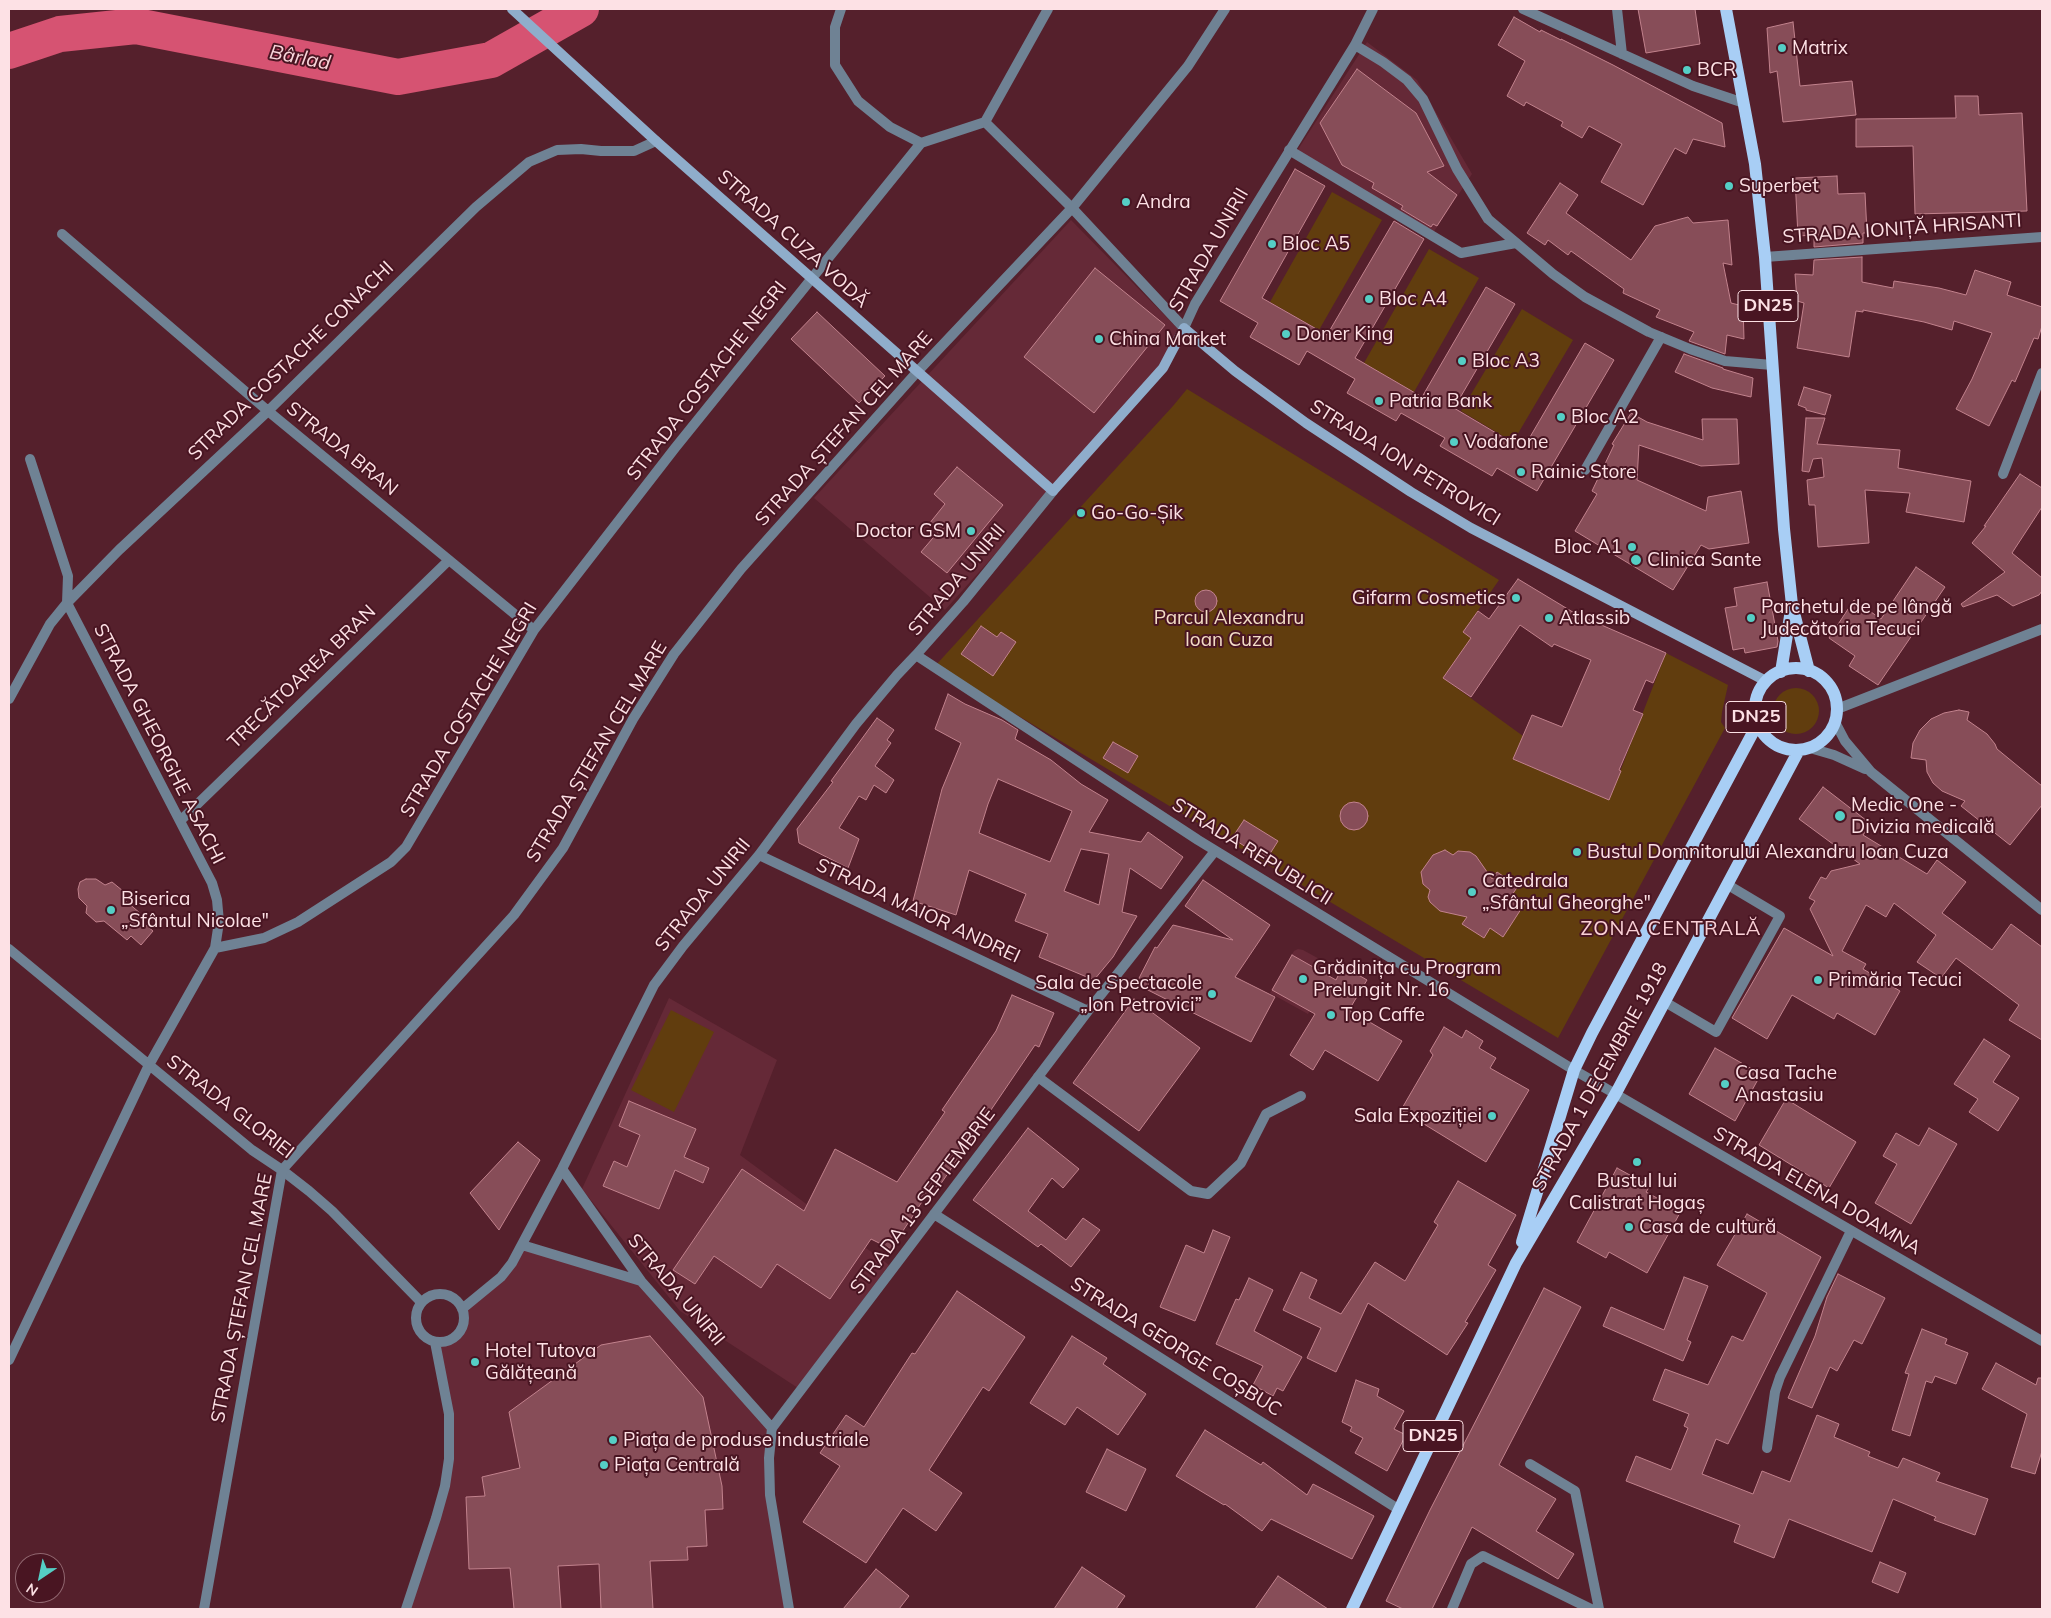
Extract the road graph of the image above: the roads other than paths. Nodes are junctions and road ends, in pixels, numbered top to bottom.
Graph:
1 (512, 9) edge
2 (841, 9) edge
3 (1048, 9) edge
4 (1226, 9) edge
5 (1373, 9) edge
6 (1523, 9) edge
7 (1617, 9) edge
8 (1726, 9) edge
9 (1354, 44) junction
10 (1622, 54) junction
11 (1744, 103) junction
12 (985, 122) junction
13 (656, 141) junction
14 (920, 143) junction
15 (1289, 150) junction
16 (1072, 208) junction
17 (62, 234) dead end
18 (2042, 237) edge
19 (1516, 243) junction
20 (1765, 257) junction
21 (810, 278) junction
22 (1184, 328) junction
23 (1661, 337) junction
24 (1772, 365) junction
25 (917, 372) junction
26 (2042, 373) edge
27 (268, 411) junction
28 (30, 459) dead end
29 (1585, 470) dead end
30 (2003, 474) dead end
31 (1053, 491) junction
32 (449, 560) junction
33 (66, 603) junction
34 (1792, 605) junction
35 (2042, 629) edge
36 (534, 630) junction
37 (916, 656) junction
38 (1809, 671) junction
39 (1781, 672) junction
40 (1766, 681) junction
41 (9, 699) edge
42 (1837, 709) junction
43 (1835, 722) junction
44 (1758, 723) junction
45 (1805, 749) junction
46 (1871, 772) junction
47 (180, 821) junction
48 (1215, 851) junction
49 (759, 855) junction
50 (1728, 885) junction
51 (2042, 910) edge
52 (215, 948) junction
53 (9, 949) edge
54 (1666, 1002) junction
55 (1088, 1011) junction
56 (149, 1065) junction
57 (1574, 1070) junction
58 (1038, 1077) junction
59 (1616, 1093) junction
60 (1301, 1096) dead end
61 (562, 1169) junction
62 (282, 1170) junction
63 (934, 1214) junction
64 (1851, 1231) junction
65 (522, 1245) junction
66 (1516, 1263) junction
67 (640, 1281) junction
68 (421, 1302) junction
69 (462, 1309) junction
70 (2042, 1341) edge
71 (435, 1342) junction
72 (9, 1360) edge
73 (772, 1428) junction
74 (1768, 1448) dead end
75 (1530, 1464) dead end
76 (1398, 1509) junction
77 (204, 1609) edge
78 (406, 1609) edge
79 (790, 1609) edge
80 (1352, 1609) edge
81 (1452, 1609) edge
82 (1591, 1609) edge
83 (1599, 1609) edge

1 - 13 main road, STRADA CUZA VODĂ
2 - 14 street
3 - 12 street
4 - 16 street, STRADA ȘTEFAN CEL MARE
5 - 9 street, STRADA UNIRII
6 - 10 street
7 - 10 street
8 - 11 main road, DN25
9 - 15 street, STRADA UNIRII
9 - 19 street
10 - 11 street
11 - 20 main road, DN25
12 - 14 street
12 - 16 street, STRADA ION PETROVICI
13 - 21 main road, STRADA CUZA VODĂ
13 - 27 street, STRADA COSTACHE CONACHI
14 - 21 street, STRADA COSTACHE NEGRI
15 - 19 street
15 - 22 street, STRADA UNIRII
16 - 22 street, STRADA ION PETROVICI
16 - 25 street, STRADA ȘTEFAN CEL MARE
17 - 27 street, STRADA BRAN
18 - 20 street, STRADA IONIȚĂ HRISANTI
19 - 23 street
20 - 24 main road, DN25
21 - 25 main road, STRADA CUZA VODĂ
21 - 36 street, STRADA COSTACHE NEGRI
22 - 31 main road, STRADA UNIRII
22 - 40 main road, STRADA ION PETROVICI
23 - 24 street
23 - 29 street
24 - 34 main road, DN25
25 - 31 main road, STRADA CUZA VODĂ
25 - 62 street, STRADA ȘTEFAN CEL MARE
26 - 30 street
27 - 32 street, STRADA BRAN
27 - 33 street, STRADA COSTACHE CONACHI
28 - 33 street
31 - 37 street, STRADA UNIRII
32 - 36 street, STRADA BRAN
32 - 47 street, TRECĂTOAREA BRAN
33 - 41 street, STRADA COSTACHE CONACHI
33 - 47 street, STRADA GHEORGHE ASACHI
34 - 38 main road, DN25
34 - 39 main road, DN25
35 - 42 street
36 - 52 street, STRADA COSTACHE NEGRI
37 - 48 street, STRADA REPUBLICII
37 - 49 street, STRADA UNIRII
38 - 39 main road, DN25
38 - 42 main road, DN25
39 - 40 main road, DN25
40 - 44 main road, DN25
42 - 43 main road, DN25
43 - 45 main road, DN25
43 - 46 street
44 - 45 main road, DN25
44 - 57 main road, STRADA 1 DECEMBRIE 1918 / DN25
45 - 46 street
45 - 50 main road, STRADA 1 DECEMBRIE 1918 / DN25
46 - 51 street
47 - 52 street, STRADA GHEORGHE ASACHI
48 - 55 street, STRADA 13 SEPTEMBRIE
48 - 57 street, STRADA REPUBLICII
49 - 55 street, STRADA MAIOR ANDREI
49 - 61 street, STRADA UNIRII
50 - 54 main road, STRADA 1 DECEMBRIE 1918 / DN25
50 - 54 street
52 - 56 street, STRADA GHEORGHE ASACHI
53 - 56 street, STRADA GLORIEI
54 - 59 main road, STRADA 1 DECEMBRIE 1918 / DN25
55 - 58 street, STRADA 13 SEPTEMBRIE
56 - 62 street, STRADA GLORIEI
56 - 72 street, STRADA GHEORGHE ASACHI
57 - 59 street, STRADA ELENA DOAMNA
57 - 66 main road, STRADA 1 DECEMBRIE 1918 / DN25
58 - 60 street
58 - 63 street, STRADA 13 SEPTEMBRIE
59 - 64 street, STRADA ELENA DOAMNA
59 - 66 main road, STRADA 1 DECEMBRIE 1918 / DN25
61 - 65 street, STRADA UNIRII
61 - 67 street, STRADA UNIRII
62 - 68 street, STRADA GLORIEI
62 - 77 street, STRADA ȘTEFAN CEL MARE
63 - 73 street, STRADA 13 SEPTEMBRIE
63 - 76 street, STRADA GEORGE COȘBUC
64 - 70 street, STRADA ELENA DOAMNA
64 - 74 street
65 - 67 street
65 - 69 street, STRADA UNIRII
66 - 76 main road, STRADA 1 DECEMBRIE 1918 / DN25
67 - 73 street, STRADA UNIRII
68 - 69 street
68 - 71 street
69 - 71 street
71 - 78 street
73 - 79 street
75 - 83 street
76 - 80 main road, STRADA 1 DECEMBRIE 1918 / DN25
81 - 82 street

